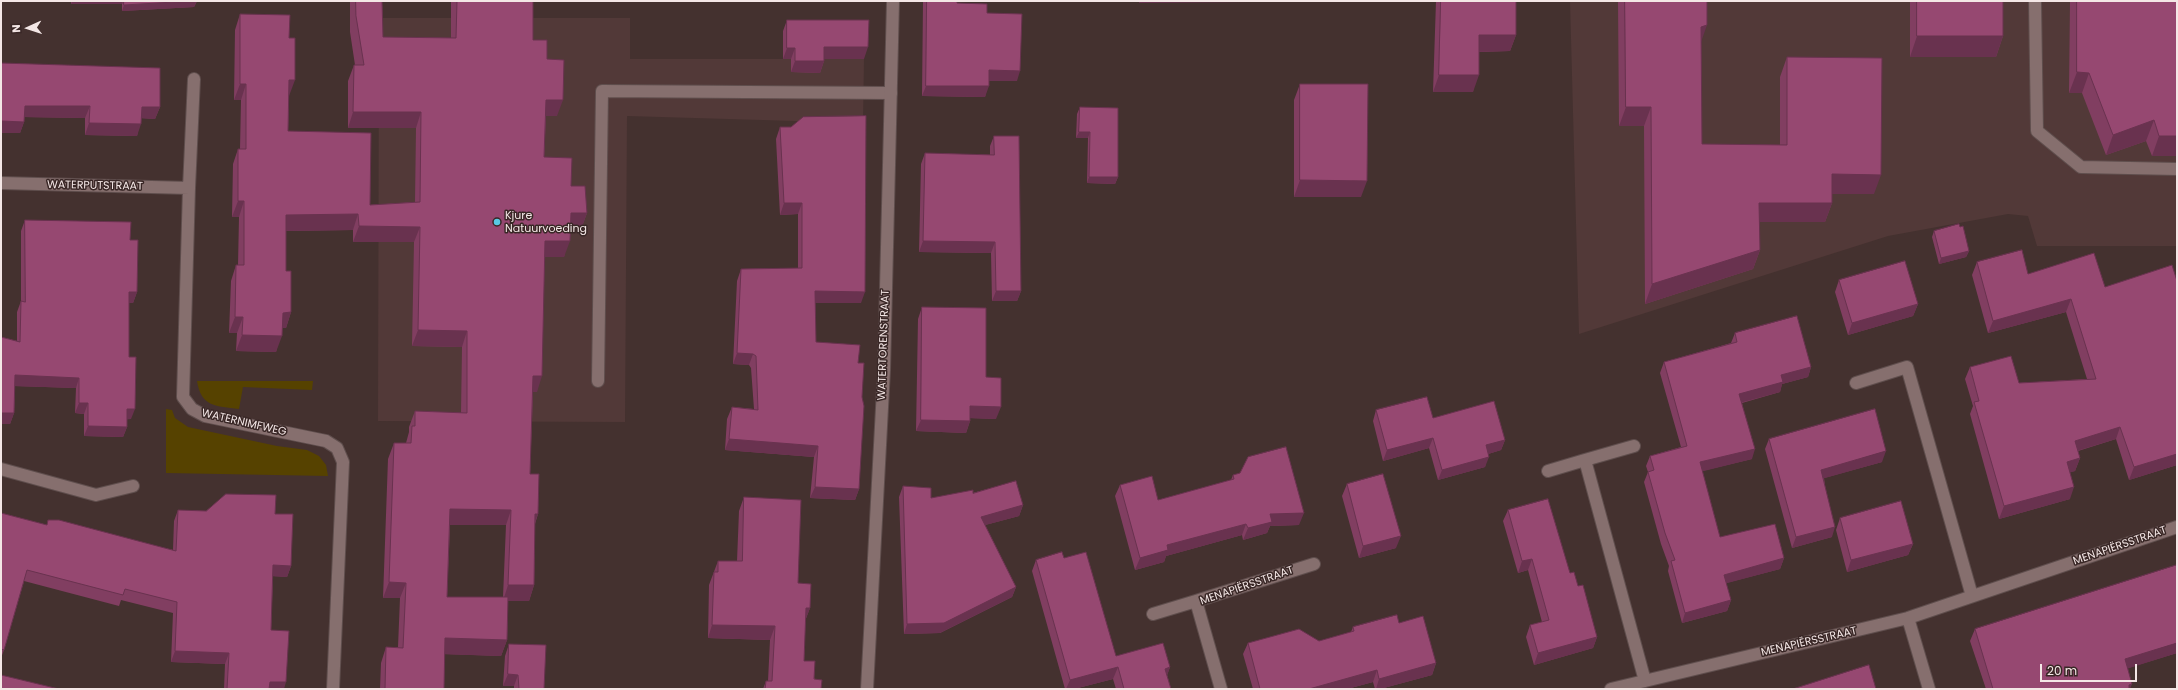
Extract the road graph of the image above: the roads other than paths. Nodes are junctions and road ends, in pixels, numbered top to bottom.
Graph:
1 (893, 1) edge
2 (2036, 1) edge
3 (194, 79) dead end
4 (891, 93) junction
5 (2177, 169) edge
6 (1, 183) edge
7 (189, 188) junction
8 (598, 381) dead end
9 (1856, 383) dead end
10 (1634, 446) dead end
11 (1585, 460) junction
12 (1, 469) edge
13 (1548, 471) dead end
14 (133, 486) dead end
15 (2177, 527) edge
16 (1314, 564) dead end
17 (1972, 596) junction
18 (1196, 601) junction
19 (1153, 614) dead end
20 (1908, 618) junction
21 (1645, 681) junction
22 (333, 689) edge
23 (867, 689) edge
24 (1221, 689) edge
25 (1611, 689) edge
26 (1929, 689) edge

1 - 4 street, WATERTORENSTRAAT
2 - 5 street
3 - 7 street, WATERNIMFWEG
4 - 8 street
4 - 23 street, WATERTORENSTRAAT
6 - 7 street, WATERPUTSTRAAT
7 - 22 street, WATERNIMFWEG
9 - 17 street
10 - 11 street
11 - 13 street
11 - 21 street
12 - 14 street
15 - 17 street, MENAPIËRSSTRAAT
16 - 18 street, MENAPIËRSSTRAAT
17 - 20 street, MENAPIËRSSTRAAT
18 - 19 street
18 - 24 street, MENAPIËRSSTRAAT
20 - 21 street, MENAPIËRSSTRAAT
20 - 26 street
21 - 25 street, MENAPIËRSSTRAAT

